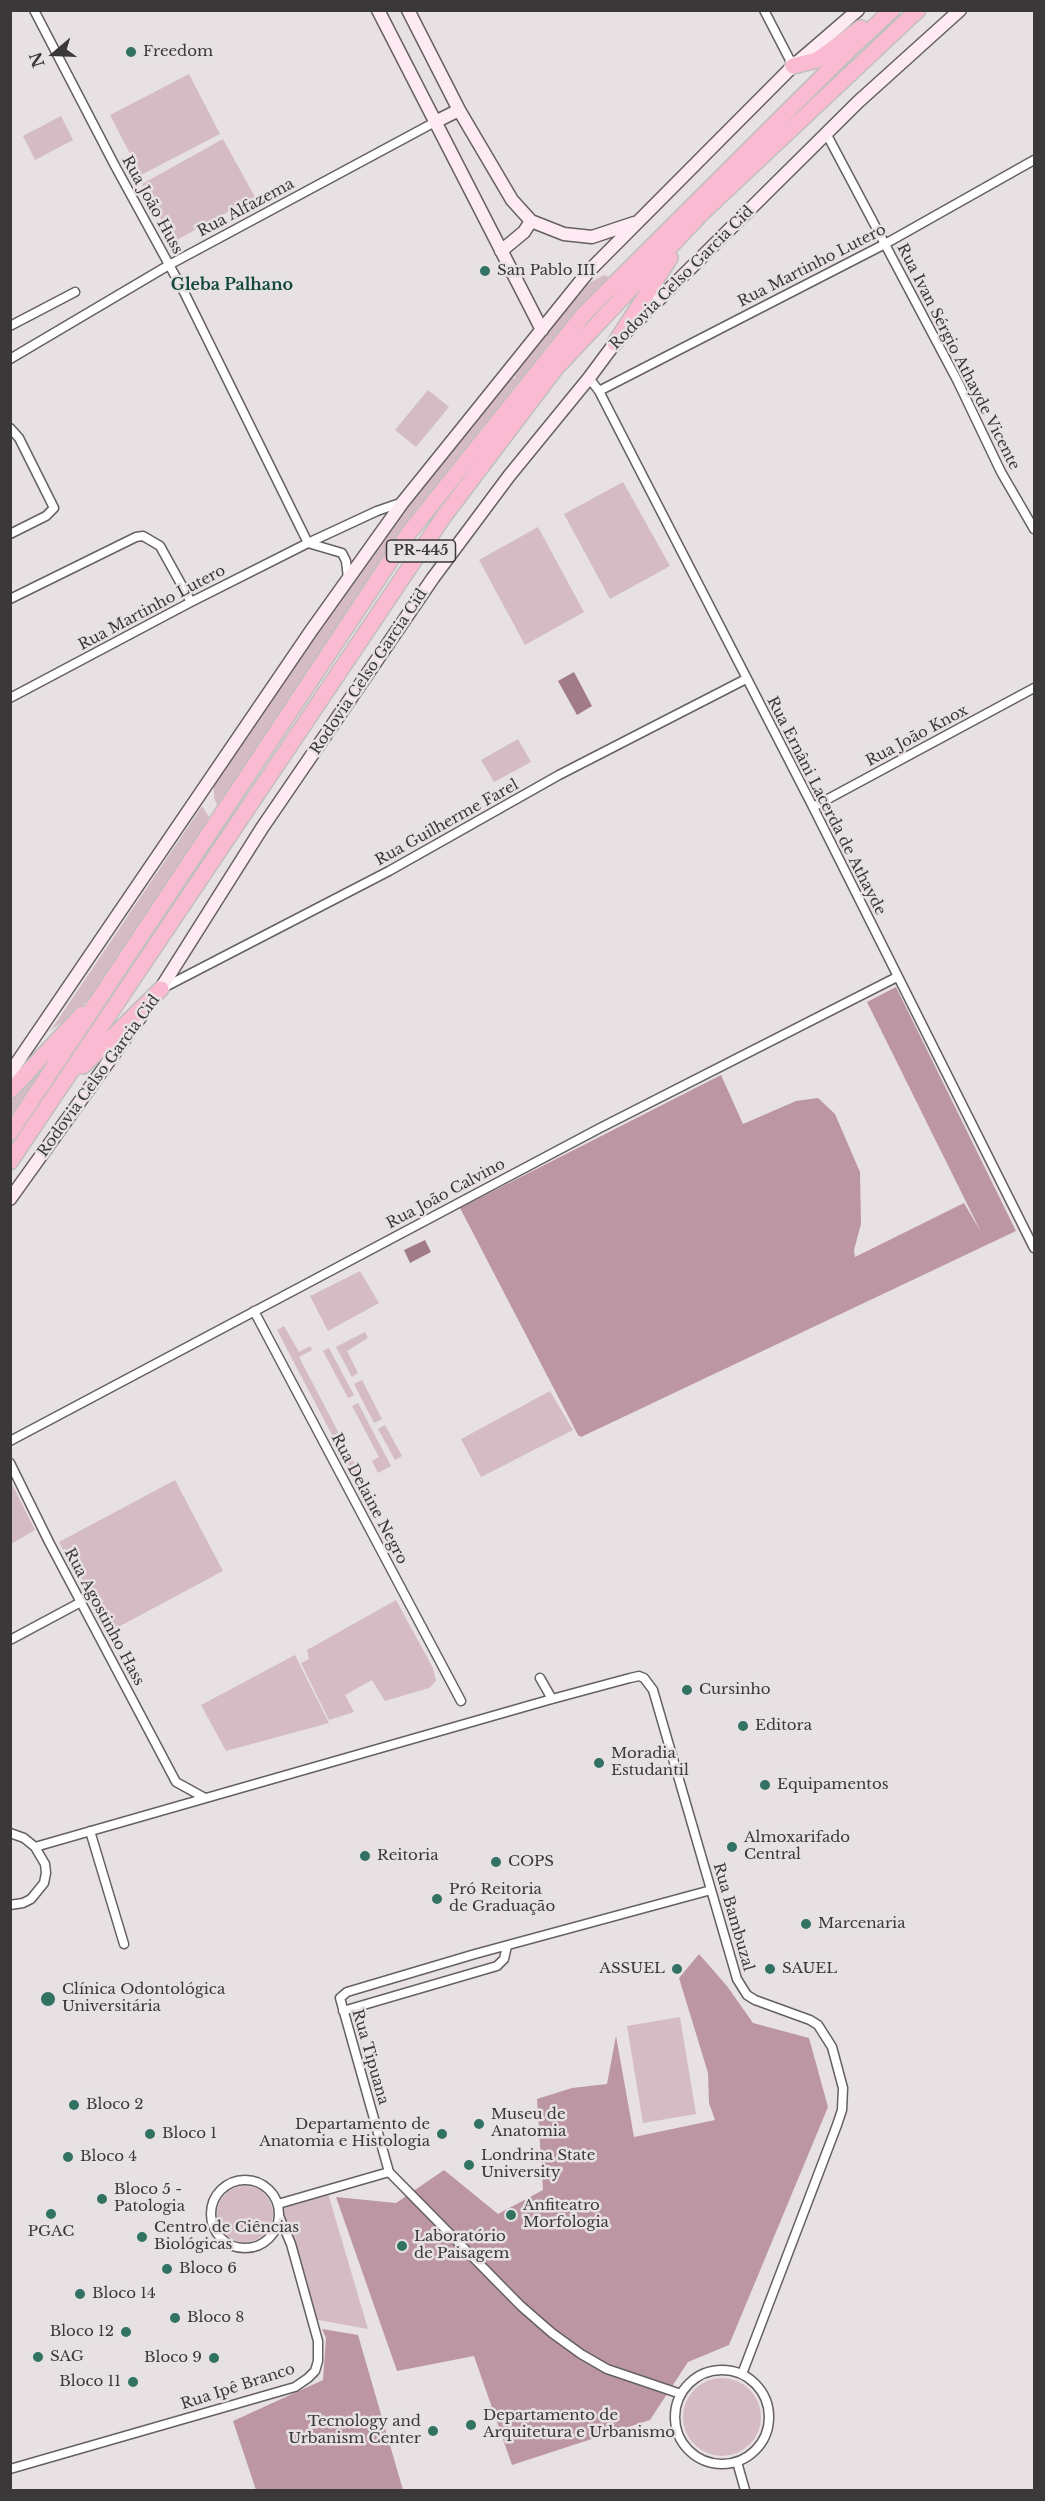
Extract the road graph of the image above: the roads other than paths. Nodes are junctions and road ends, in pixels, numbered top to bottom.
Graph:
1 (34, 10) edge
2 (378, 10) edge
3 (408, 10) edge
4 (764, 10) edge
5 (858, 10) edge
6 (886, 10) edge
7 (892, 10) edge
8 (918, 10) edge
9 (960, 10) edge
10 (793, 66) junction
11 (459, 110) junction
12 (435, 122) junction
13 (826, 133) junction
14 (1035, 160) edge
15 (700, 214) junction
16 (531, 220) junction
17 (636, 222) junction
18 (885, 244) junction
19 (501, 251) junction
20 (169, 265) junction
21 (75, 292) dead end
22 (10, 326) edge
23 (542, 330) junction
24 (615, 343) junction
25 (10, 359) edge
26 (589, 378) junction
27 (599, 391) junction
28 (10, 428) edge
29 (403, 502) junction
30 (1035, 529) edge
31 (10, 534) edge
32 (308, 543) junction
33 (348, 578) junction
34 (10, 599) edge
35 (191, 602) junction
36 (746, 679) junction
37 (1035, 688) edge
38 (10, 698) edge
39 (813, 807) junction
40 (897, 977) junction
41 (161, 989) junction
42 (104, 993) junction
43 (11, 1072) edge
44 (60, 1089) junction
45 (10, 1091) edge
46 (10, 1133) edge
47 (10, 1162) edge
48 (10, 1199) edge
49 (1035, 1248) edge
50 (254, 1311) junction
51 (10, 1441) edge
52 (10, 1463) edge
53 (81, 1602) junction
54 (10, 1640) edge
55 (540, 1678) dead end
56 (552, 1699) junction
57 (461, 1701) dead end
58 (205, 1798) junction
59 (90, 1831) junction
60 (10, 1833) edge
61 (35, 1847) junction
62 (711, 1890) junction
63 (10, 1905) edge
64 (124, 1944) dead end
65 (507, 1946) junction
66 (343, 2011) junction
67 (389, 2172) junction
68 (278, 2204) junction
69 (279, 2216) junction
70 (742, 2374) junction
71 (681, 2394) junction
72 (736, 2462) junction
73 (10, 2469) edge
74 (745, 2490) edge

1 - 20 street, Rua João Huss
2 - 12 street
3 - 11 street
4 - 10 street
5 - 10 street, PR-445
6 - 10 highway
7 - 42 highway, PR-445
8 - 15 highway, Rodovia Celso Garcia Cid / PR-445
9 - 13 street, Rodovia Celso Garcia Cid / PR-445
10 - 17 street, PR-445
11 - 12 street
11 - 16 street
12 - 19 street
12 - 20 street, Rua Alfazema
13 - 18 street, Rua Ivan Sérgio Athayde Vicente
13 - 24 street, Rodovia Celso Garcia Cid / PR-445
14 - 18 street, Rua Martinho Lutero
15 - 24 highway
15 - 44 highway, Rodovia Celso Garcia Cid / PR-445
16 - 17 street
16 - 19 street
17 - 23 street, PR-445
18 - 27 street, Rua Martinho Lutero
18 - 30 street, Rua Ivan Sérgio Athayde Vicente
19 - 23 street
20 - 25 street, Rua Alfazema
20 - 32 street, Rua João Huss
21 - 22 street
23 - 29 street, PR-445
24 - 26 street, Rodovia Celso Garcia Cid / PR-445
26 - 27 street, Rua Ernâni Lacerda de Athayde
26 - 41 street, Rodovia Celso Garcia Cid / PR-445
27 - 36 street, Rua Ernâni Lacerda de Athayde
28 - 31 street
29 - 32 street
29 - 33 street, PR-445
32 - 33 street
32 - 35 street, Rua Martinho Lutero
33 - 43 street, PR-445
34 - 35 street
35 - 38 street, Rua Martinho Lutero
36 - 39 street, Rua Ernâni Lacerda de Athayde
36 - 41 street, Rua Guilherme Farel
37 - 39 street, Rua João Knox
39 - 40 street, Rua Ernâni Lacerda de Athayde
40 - 49 street, Rua Ernâni Lacerda de Athayde
40 - 50 street, Rua João Calvino
41 - 44 highway
41 - 48 street, Rodovia Celso Garcia Cid / PR-445
42 - 45 highway
42 - 46 highway, PR-445
44 - 47 highway, Rodovia Celso Garcia Cid / PR-445
50 - 51 street, Rua João Calvino
50 - 57 street, Rua Delaine Negro
52 - 53 street, Rua Agostinho Hass
53 - 54 street
53 - 58 street, Rua Agostinho Hass
55 - 56 street
56 - 58 street, Rua Bambuzal
56 - 62 street, Rua Bambuzal
58 - 59 street, Rua Bambuzal
59 - 61 street, Rua Bambuzal
59 - 64 street
60 - 61 street
61 - 63 street
62 - 65 street, Rua Tipuana
62 - 70 street, Rua Bambuzal
65 - 66 street
65 - 66 street, Rua Tipuana
66 - 67 street, Rua Tipuana
67 - 68 street
67 - 71 street, Rua Tipuana
68 - 69 street
68 - 69 street
69 - 73 street, Rua Ipê Branco
70 - 71 street
70 - 72 street
71 - 72 street
72 - 74 street

